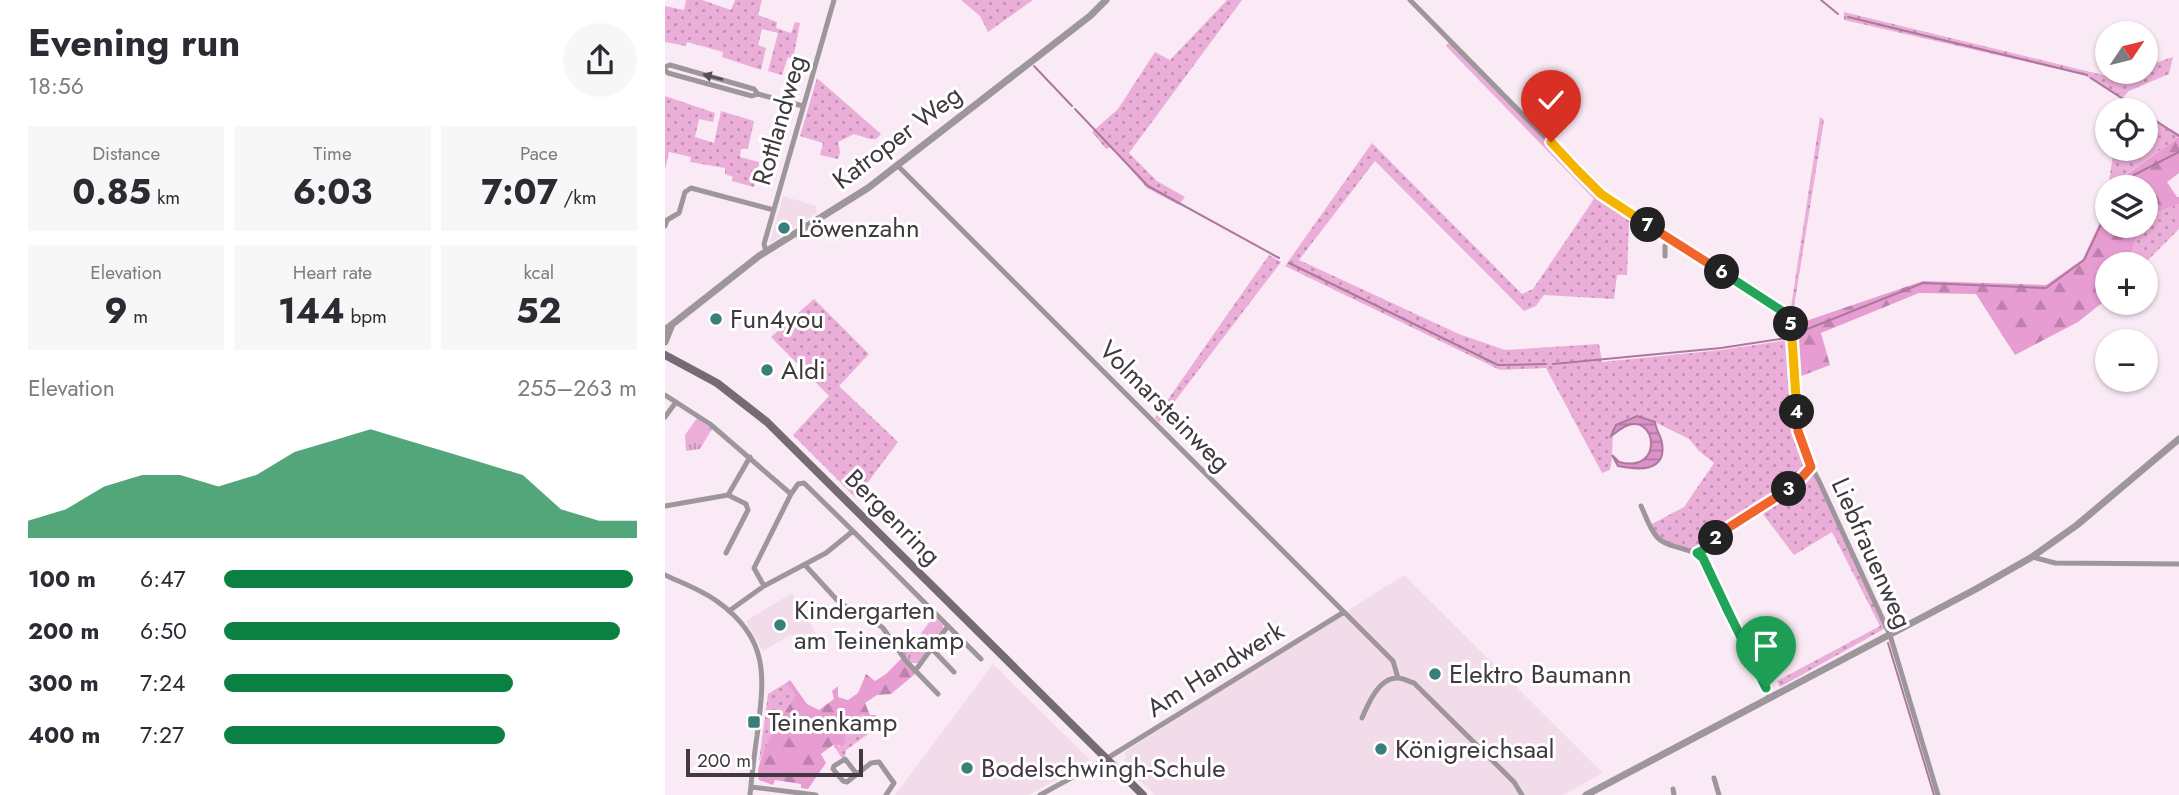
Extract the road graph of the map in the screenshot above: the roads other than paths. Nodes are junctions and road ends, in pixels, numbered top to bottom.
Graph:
1 (834, 0) edge
2 (1107, 0) edge
3 (1410, 0) edge
4 (665, 69) edge
5 (803, 106) junction
6 (898, 166) junction
7 (773, 210) junction
8 (665, 226) edge
9 (1670, 239) junction
10 (766, 251) junction
11 (1665, 256) dead end
12 (673, 323) junction
13 (665, 330) edge
14 (665, 342) edge
15 (665, 355) edge
16 (665, 395) edge
17 (676, 402) junction
18 (665, 417) edge
19 (2179, 439) edge
20 (750, 457) junction
21 (1811, 467) junction
22 (791, 494) junction
23 (729, 495) junction
24 (665, 506) edge
25 (1641, 506) dead end
26 (853, 531) junction
27 (726, 553) dead end
28 (1697, 553) junction
29 (2032, 557) junction
30 (2179, 564) edge
31 (806, 565) junction
32 (665, 575) edge
33 (764, 586) junction
34 (729, 611) junction
35 (1344, 612) junction
36 (948, 626) junction
37 (1890, 635) junction
38 (932, 649) junction
39 (981, 659) dead end
40 (915, 671) junction
41 (954, 672) dead end
42 (1398, 678) junction
43 (938, 694) dead end
44 (1770, 698) junction
45 (1362, 718) dead end
46 (1106, 759) junction
47 (856, 774) junction
48 (1714, 779) dead end
49 (751, 787) junction
50 (750, 795) edge
51 (816, 795) edge
52 (886, 795) edge
53 (1040, 795) edge
54 (1143, 795) edge
55 (1522, 795) edge
56 (1586, 795) edge
57 (1719, 795) edge
58 (1938, 795) edge

1 - 5 street, Rottlandweg
2 - 6 street, Katroper Weg
3 - 9 street, Liebfrauenweg
4 - 5 street
5 - 7 street, Rottlandweg
6 - 10 street, Katroper Weg
6 - 35 street, Volmarsteinweg
7 - 8 street
7 - 10 street, Rottlandweg
9 - 11 street
9 - 21 street, Liebfrauenweg
10 - 12 street, Katroper Weg
12 - 13 street, Katroper Weg
12 - 14 street, Katroper Weg
15 - 46 main road, Bergenring
16 - 17 street
17 - 18 street
17 - 20 street
19 - 29 street
20 - 22 street
20 - 23 street
21 - 28 street
21 - 37 street, Liebfrauenweg
22 - 26 street
22 - 33 street
23 - 24 street
23 - 27 street
25 - 28 street
26 - 31 street
26 - 36 street
28 - 44 street
29 - 30 street
29 - 37 street
31 - 33 street
31 - 40 street
32 - 34 street
33 - 34 street
34 - 49 street
35 - 42 street, Volmarsteinweg
35 - 46 street, Am Handwerk
36 - 38 street
36 - 39 street
37 - 44 street
37 - 58 street, Liebfrauenweg
38 - 40 street
38 - 41 street
40 - 43 street
42 - 45 street
42 - 55 street, Volmarsteinweg
44 - 56 street
46 - 53 street, Am Handwerk
46 - 54 main road, Bergenring
47 - 47 street
47 - 52 street
48 - 57 street
49 - 50 street
49 - 51 street

